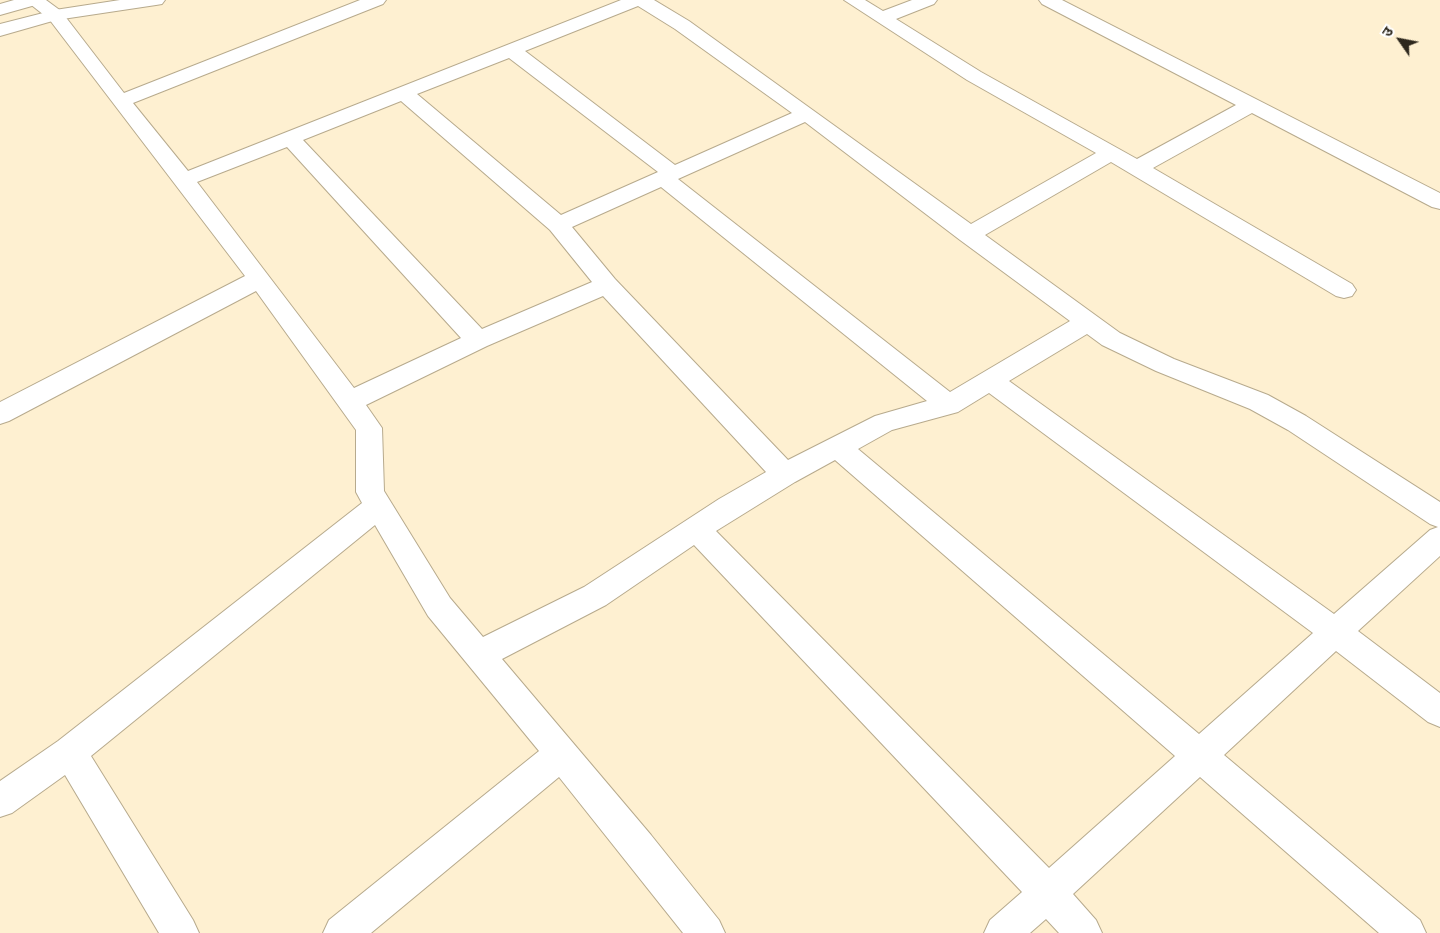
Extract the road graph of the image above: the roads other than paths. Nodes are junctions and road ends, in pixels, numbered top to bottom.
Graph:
1 (156, 0) edge
2 (377, 0) edge
3 (637, 0) edge
4 (641, 0) edge
5 (853, 0) edge
6 (928, 0) edge
7 (1048, 0) edge
8 (41, 5) edge
9 (0, 10) edge
10 (882, 18) junction
11 (0, 30) edge
12 (511, 50) junction
13 (404, 93) junction
14 (121, 102) junction
15 (1251, 104) junction
16 (807, 114) junction
17 (290, 138) junction
18 (1112, 153) junction
19 (1137, 168) junction
20 (668, 176) junction
21 (184, 180) junction
22 (1440, 202) edge
23 (558, 225) junction
24 (968, 234) junction
25 (259, 278) junction
26 (607, 285) junction
27 (1344, 290) dead end
28 (1088, 322) junction
29 (478, 340) junction
30 (990, 380) junction
31 (349, 402) junction
32 (949, 406) junction
33 (0, 414) edge
34 (839, 448) junction
35 (784, 474) junction
36 (379, 505) junction
37 (1440, 516) edge
38 (696, 529) junction
39 (1440, 538) edge
40 (1335, 632) junction
41 (479, 655) junction
42 (1440, 712) edge
43 (70, 752) junction
44 (561, 754) junction
45 (1200, 755) junction
46 (0, 801) edge
47 (1048, 893) junction
48 (180, 933) edge
49 (342, 933) edge
50 (706, 933) edge
51 (1003, 933) edge
52 (1083, 933) edge
53 (1406, 933) edge

1 - 8 street
2 - 14 street
3 - 12 street
4 - 16 street
5 - 10 street
6 - 10 street
7 - 15 street
8 - 9 street
8 - 11 street
8 - 14 street
10 - 18 street
12 - 13 street
12 - 20 street
13 - 17 street
13 - 23 street
14 - 21 street
15 - 19 street
15 - 22 street
16 - 20 street
16 - 24 street
17 - 21 street
17 - 29 street
18 - 19 street
18 - 24 street
19 - 27 street
20 - 23 street
20 - 32 street
21 - 25 street
23 - 26 street
24 - 28 street
25 - 31 street
25 - 33 street
26 - 29 street
26 - 35 street
28 - 30 street
28 - 37 street
29 - 31 street
30 - 32 street
30 - 40 street
31 - 36 street
32 - 34 street
34 - 35 street
34 - 45 street
35 - 38 street
36 - 41 street
36 - 43 street
38 - 41 street
38 - 47 street
39 - 40 street
40 - 42 street
40 - 45 street
41 - 44 street
43 - 46 street
43 - 48 street
44 - 49 street
44 - 50 street
45 - 47 street
45 - 53 street
47 - 51 street
47 - 52 street

